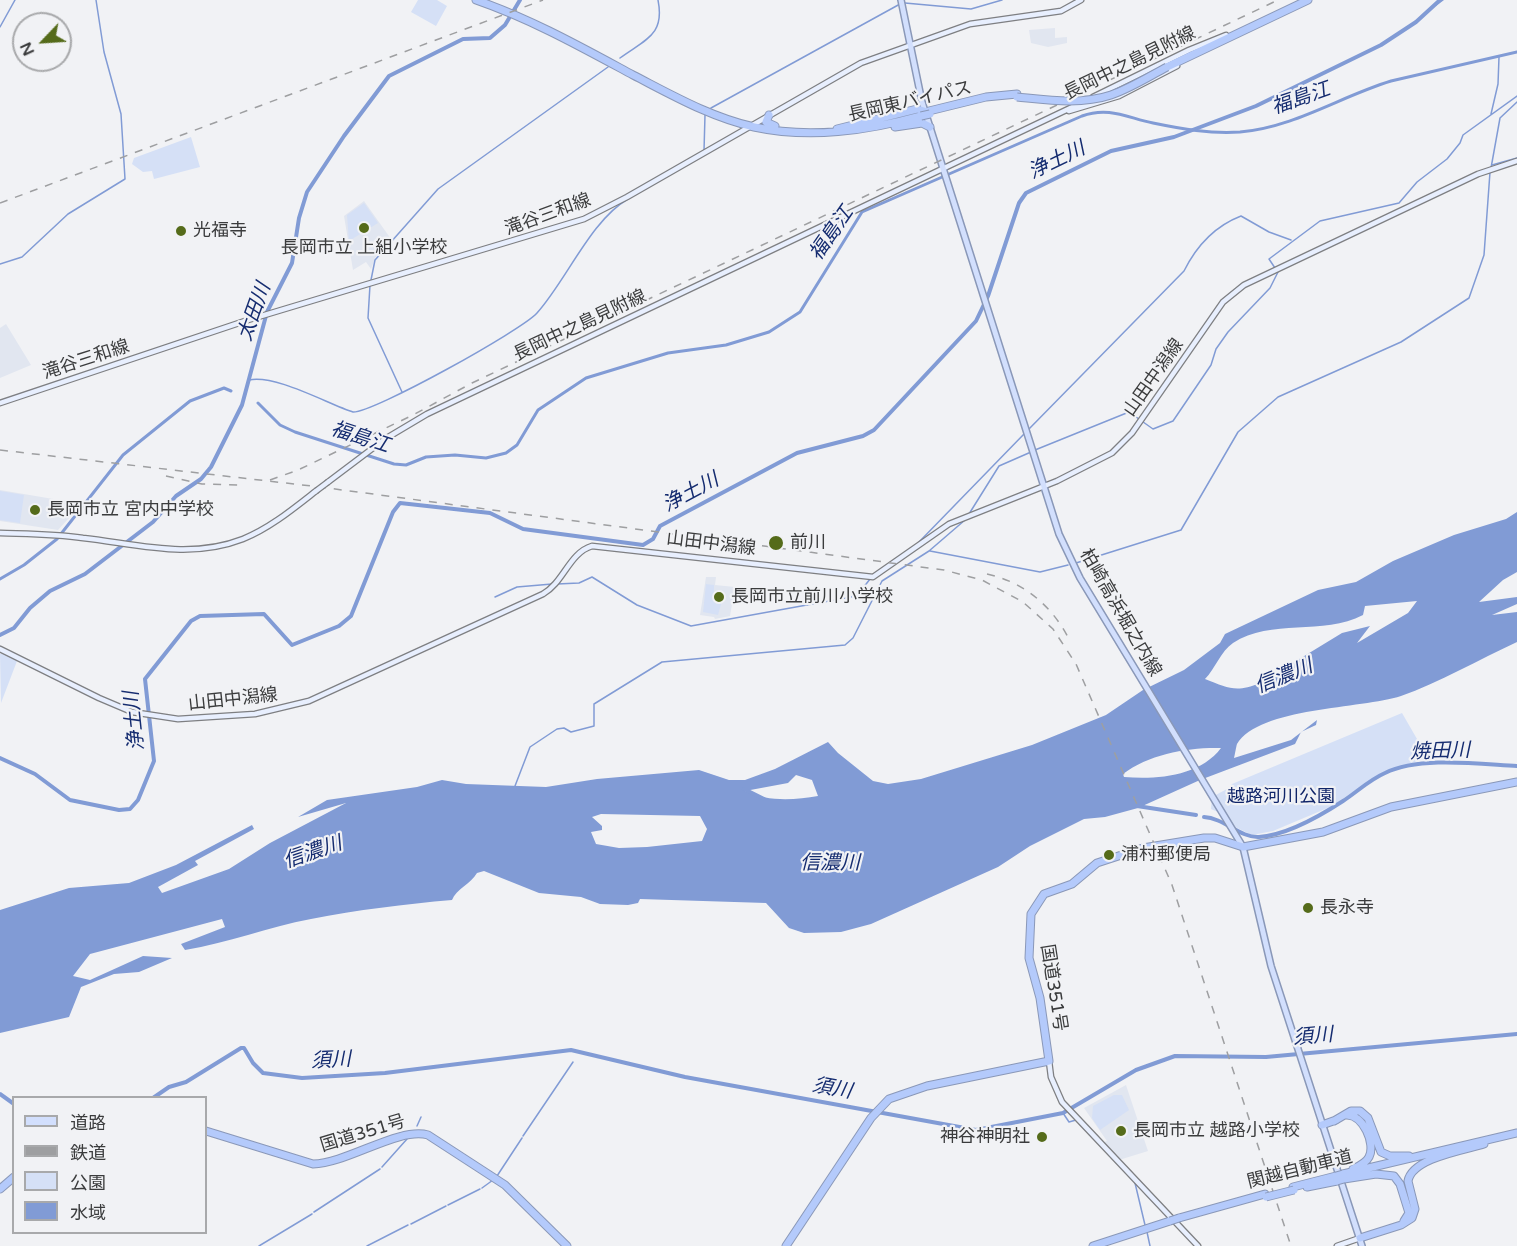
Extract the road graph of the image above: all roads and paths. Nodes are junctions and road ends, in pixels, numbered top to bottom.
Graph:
1 (476, 0) edge
2 (485, 0) edge
3 (901, 0) edge
4 (1081, 0) edge
5 (1300, 0) edge
6 (1308, 0) edge
7 (500, 7) junction
8 (528, 19) junction
9 (1253, 24) junction
10 (1225, 37) junction
11 (910, 46) junction
12 (680, 99) junction
13 (924, 113) junction
14 (769, 115) junction
15 (1046, 120) junction
16 (753, 125) junction
17 (930, 128) joint
18 (852, 130) junction
19 (825, 131) junction
20 (739, 133) junction
21 (1517, 161) edge
22 (944, 172) junction
23 (0, 403) edge
24 (1045, 486) junction
25 (0, 533) edge
26 (1, 649) edge
27 (1517, 782) edge
28 (1242, 847) junction
29 (1049, 1061) junction
30 (1334, 1121) junction
31 (1322, 1125) junction
32 (207, 1131) edge
33 (1517, 1134) edge
34 (1472, 1143) junction
35 (1484, 1144) junction
36 (1340, 1177) junction
37 (12, 1179) edge
38 (0, 1189) edge
39 (1389, 1229) junction
40 (1142, 1232) junction
41 (1361, 1242) edge
42 (567, 1246) edge
43 (786, 1246) edge
44 (1093, 1246) edge
45 (1104, 1246) edge
46 (1198, 1246) edge
47 (1337, 1246) edge

1 - 7 highway
2 - 7 highway
3 - 11 main road
4 - 11 main road, 滝谷三和線
5 - 9 highway
6 - 9 highway
7 - 8 highway
8 - 12 highway
8 - 16 highway
9 - 10 highway, 長岡東バイパス
10 - 13 highway, 長岡東バイパス, bridge
10 - 15 main road, 長岡中之島見附線
10 - 15 main road, 長岡中之島見附線
11 - 13 main road
11 - 14 main road, 滝谷三和線
12 - 16 highway
12 - 20 highway
13 - 17 highway
13 - 18 highway
13 - 18 highway, 長岡東バイパス
14 - 16 main road, 滝谷三和線
14 - 19 highway
15 - 22 main road, 長岡中之島見附線
16 - 19 highway
16 - 20 main road, 滝谷三和線
17 - 22 main road, 柏崎高浜堀之内線
18 - 19 highway
20 - 23 main road, 滝谷三和線
21 - 24 main road, 山田中潟線
22 - 24 main road, 柏崎高浜堀之内線
22 - 25 main road, 長岡中之島見附線, bridge
24 - 26 main road, 山田中潟線
24 - 28 main road, 柏崎高浜堀之内線
27 - 28 highway, 国道351号
28 - 29 highway, 国道351号
28 - 31 main road, 柏崎高浜堀之内線
29 - 43 highway
29 - 46 main road
30 - 31 highway
30 - 34 highway
30 - 36 highway
31 - 41 main road
32 - 42 highway, 国道351号
33 - 34 highway, 関越自動車道
33 - 35 highway, 関越自動車道
34 - 36 highway, 関越自動車道
35 - 36 highway, 関越自動車道
35 - 39 highway
36 - 39 highway
36 - 40 highway, 関越自動車道, bridge
37 - 38 highway
39 - 41 highway
40 - 44 highway, 関越自動車道
40 - 45 highway, 関越自動車道
41 - 47 main road

